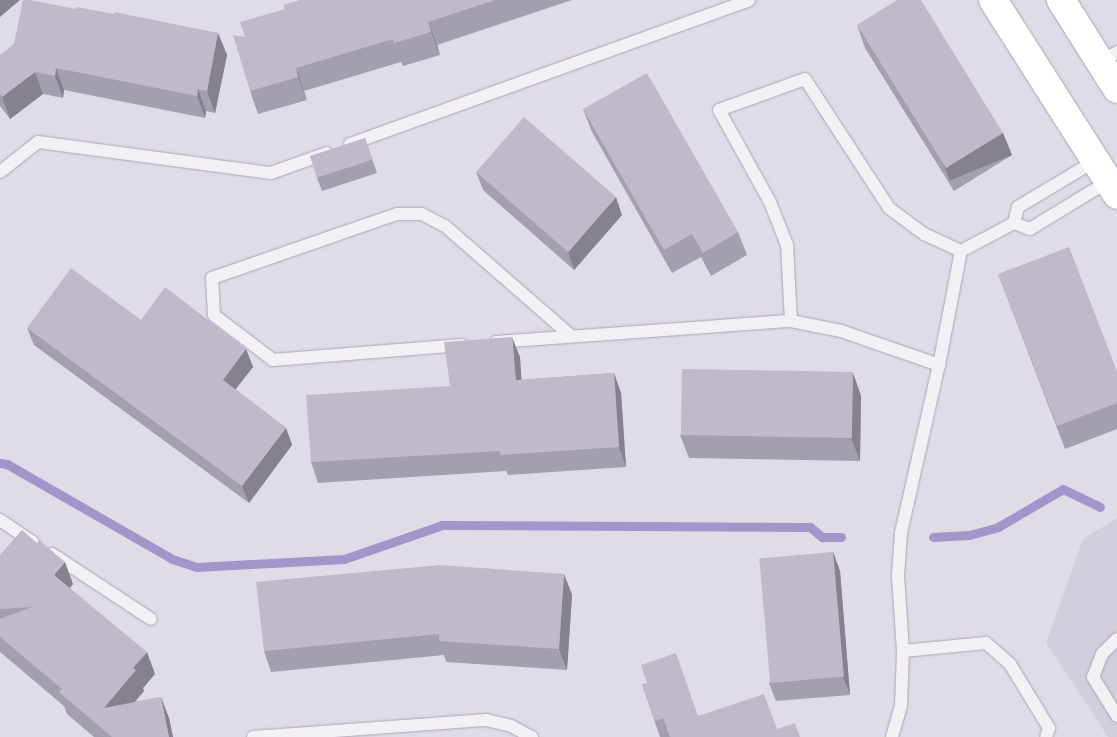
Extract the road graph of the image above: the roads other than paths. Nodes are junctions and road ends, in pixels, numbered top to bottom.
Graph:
1 (749, 0) edge
2 (993, 0) edge
3 (1061, 0) edge
4 (1109, 57) edge
5 (1117, 89) edge
6 (0, 172) edge
7 (1107, 179) edge
8 (1014, 223) junction
9 (961, 252) junction
10 (791, 321) junction
11 (571, 336) junction
12 (939, 365) junction
13 (0, 520) edge
14 (150, 619) dead end
15 (1117, 639) edge
16 (903, 652) junction
17 (1117, 716) edge
18 (253, 737) edge
19 (532, 737) edge
20 (892, 737) edge
21 (1046, 737) edge

1 - 6 lane
2 - 7 main road
3 - 4 main road
4 - 5 main road
7 - 8 lane
7 - 8 lane
8 - 9 lane
9 - 10 lane
9 - 12 lane
10 - 11 lane
10 - 12 lane
11 - 11 lane
12 - 16 lane
13 - 14 lane
15 - 17 lane
16 - 20 lane
16 - 21 lane
18 - 19 lane

